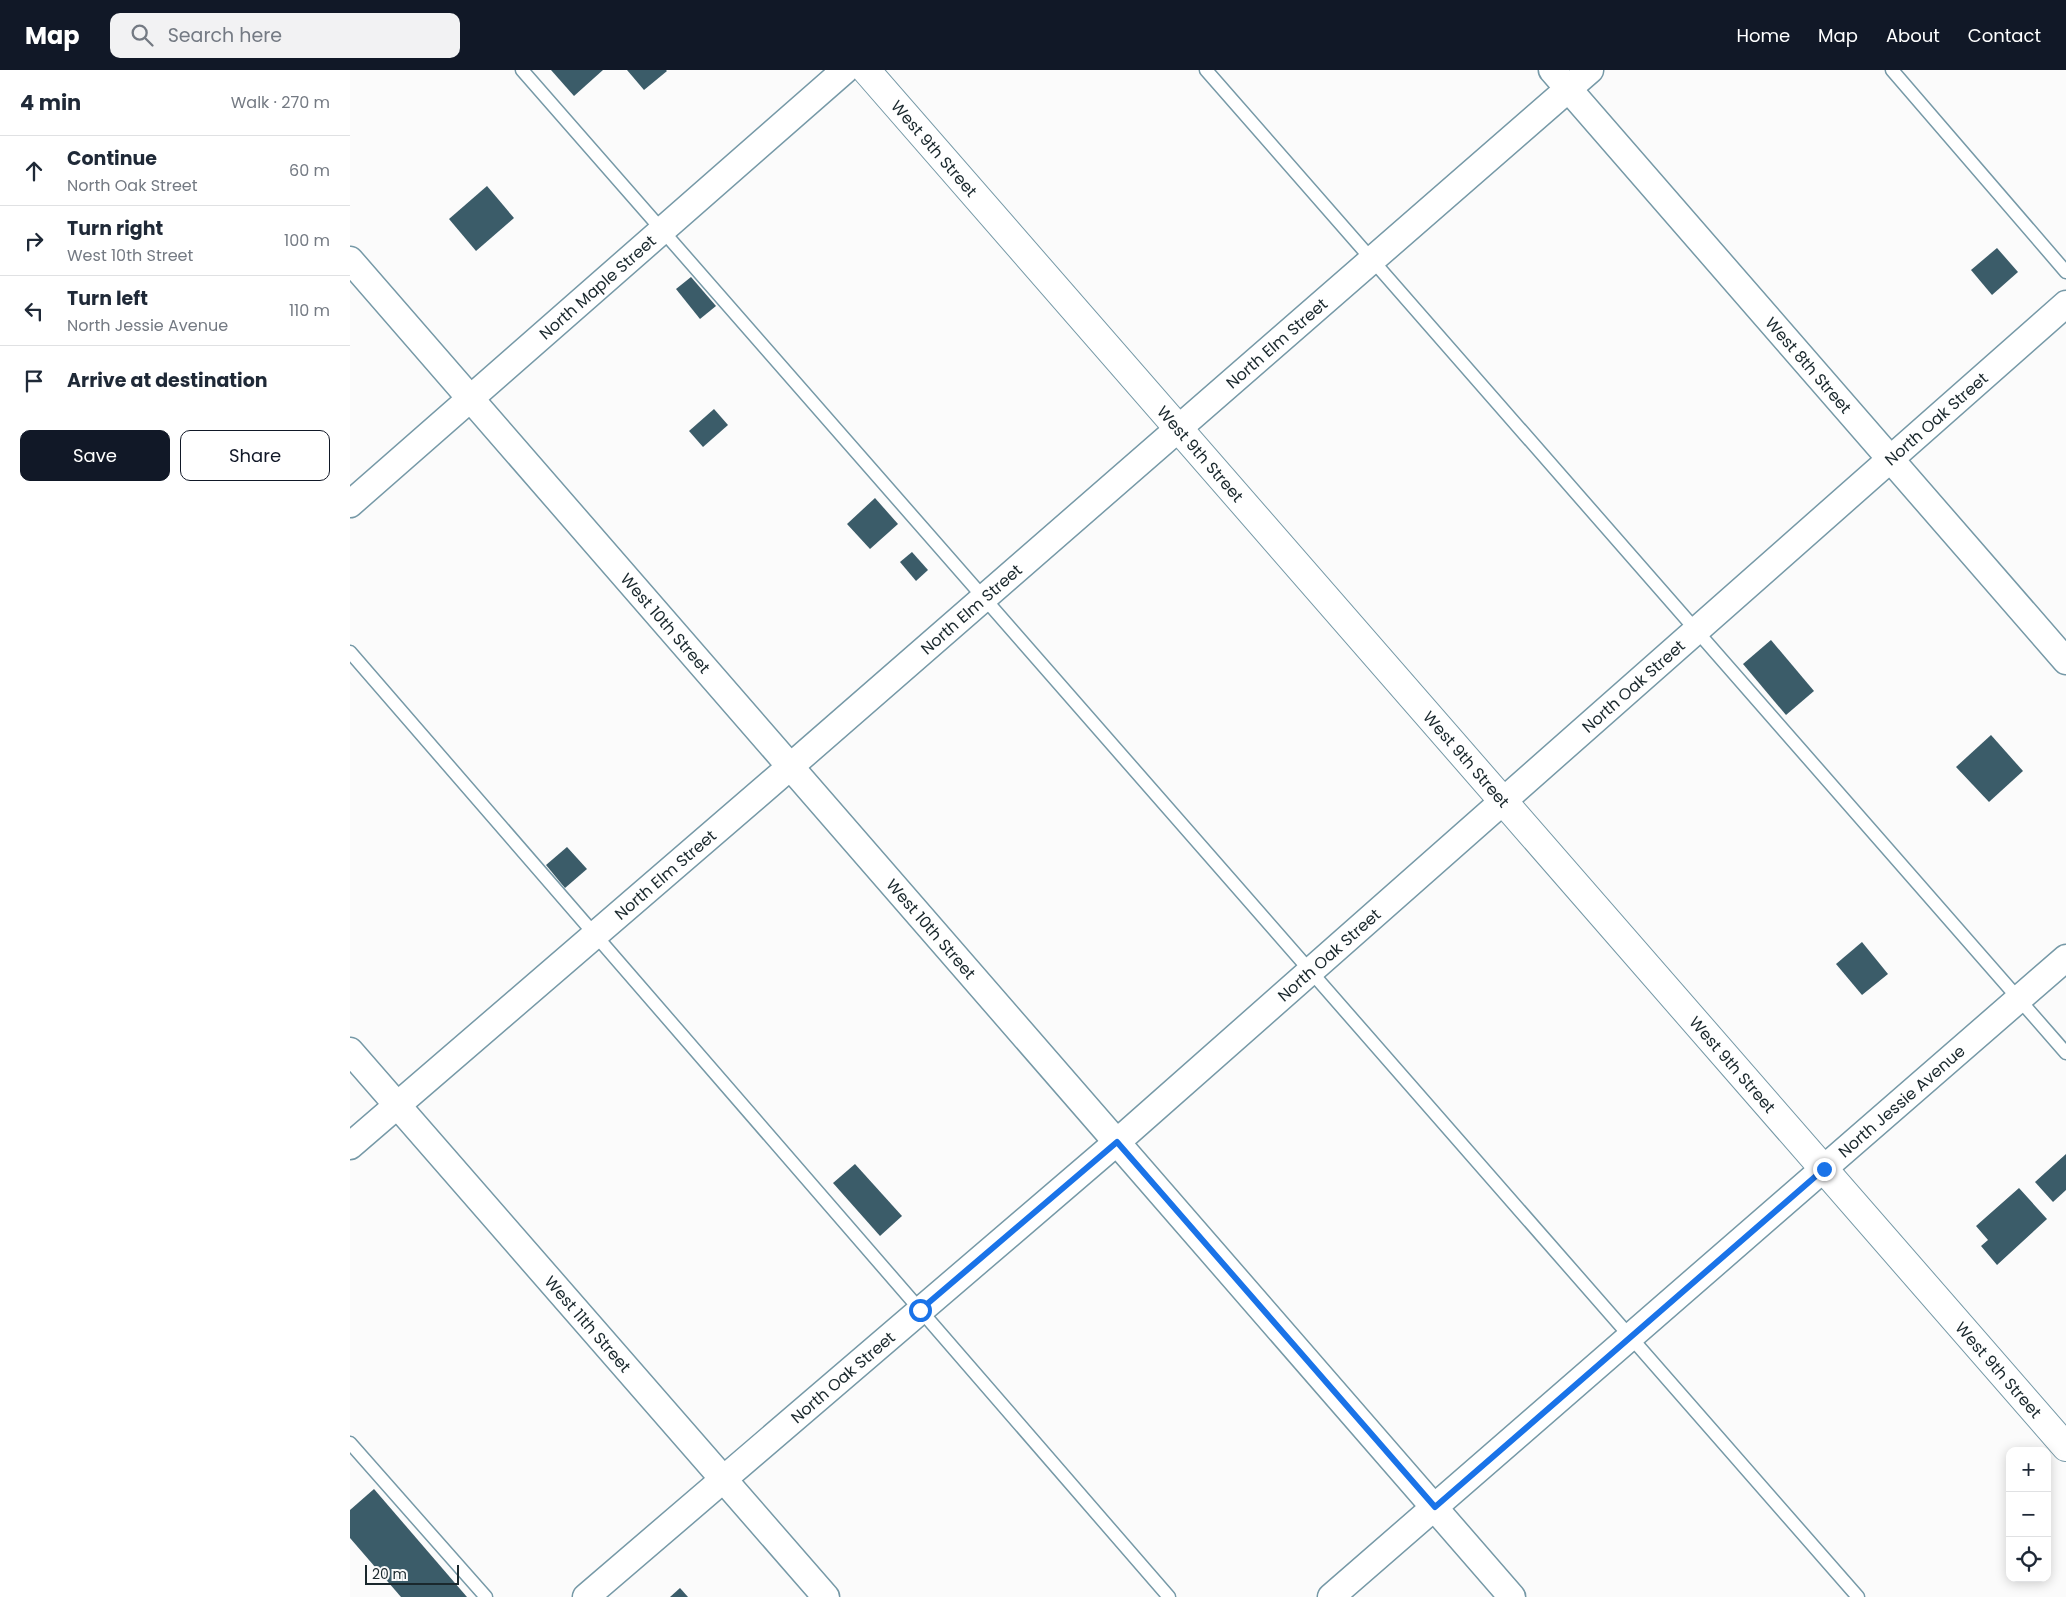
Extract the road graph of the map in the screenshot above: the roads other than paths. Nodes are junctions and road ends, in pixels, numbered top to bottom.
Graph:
1 (522, 70) edge
2 (845, 70) edge
3 (866, 70) edge
4 (1206, 70) edge
5 (1552, 70) edge
6 (1590, 70) edge
7 (1892, 70) edge
8 (1568, 89) junction
9 (661, 230) junction
10 (350, 260) edge
11 (1372, 260) junction
12 (2066, 272) edge
13 (2066, 304) edge
14 (470, 398) junction
15 (1179, 429) junction
16 (1892, 460) junction
17 (350, 504) edge
18 (984, 599) junction
19 (1697, 630) junction
20 (350, 652) edge
21 (2066, 661) edge
22 (791, 766) junction
23 (1502, 801) junction
24 (595, 935) junction
25 (2066, 958) edge
26 (1310, 971) junction
27 (2019, 999) junction
28 (350, 1051) edge
29 (2066, 1053) edge
30 (397, 1105) junction
31 (1117, 1142) junction
32 (350, 1146) edge
33 (1824, 1169) junction
34 (920, 1310) junction
35 (1631, 1337) junction
36 (350, 1443) edge
37 (2066, 1447) edge
38 (723, 1479) junction
39 (1435, 1507) junction
40 (486, 1597) edge
41 (586, 1597) edge
42 (826, 1597) edge
43 (1169, 1597) edge
44 (1331, 1597) edge
45 (1512, 1597) edge
46 (1858, 1597) edge

1 - 9 lane
2 - 9 street, North Maple Street
3 - 15 street, West 9th Street
4 - 11 lane
5 - 8 street, West 8th Street
6 - 8 street, North Elm Street
7 - 12 lane
8 - 11 street, North Elm Street
8 - 16 street, West 8th Street
9 - 14 street, North Maple Street
9 - 18 lane
10 - 14 street, West 10th Street
11 - 15 street, North Elm Street
11 - 19 lane
13 - 16 street, North Oak Street
14 - 17 street, North Maple Street
14 - 22 street, West 10th Street
15 - 18 street, North Elm Street
15 - 23 street, West 9th Street
16 - 19 street, North Oak Street
16 - 21 street, West 8th Street
18 - 22 street, North Elm Street
18 - 26 lane
19 - 23 street, North Oak Street
19 - 27 lane
20 - 24 lane
22 - 24 street, North Elm Street
22 - 31 street, West 10th Street
23 - 26 street, North Oak Street
23 - 33 street, West 9th Street
24 - 30 street, North Elm Street
24 - 34 lane
25 - 27 street, North Jessie Avenue
26 - 31 street, North Oak Street
26 - 35 lane
27 - 29 lane
27 - 33 street, North Jessie Avenue
28 - 30 street, West 11th Street
30 - 32 street, North Elm Street
30 - 38 street, West 11th Street
31 - 34 street, North Oak Street
31 - 39 street, West 10th Street
33 - 35 street, North Jessie Avenue
33 - 37 street, West 9th Street
34 - 38 street, North Oak Street
34 - 43 lane
35 - 39 street, North Jessie Avenue
35 - 46 lane
36 - 40 lane
38 - 41 street, North Oak Street
38 - 42 street, West 11th Street
39 - 44 street, North Jessie Avenue
39 - 45 street, West 10th Street

